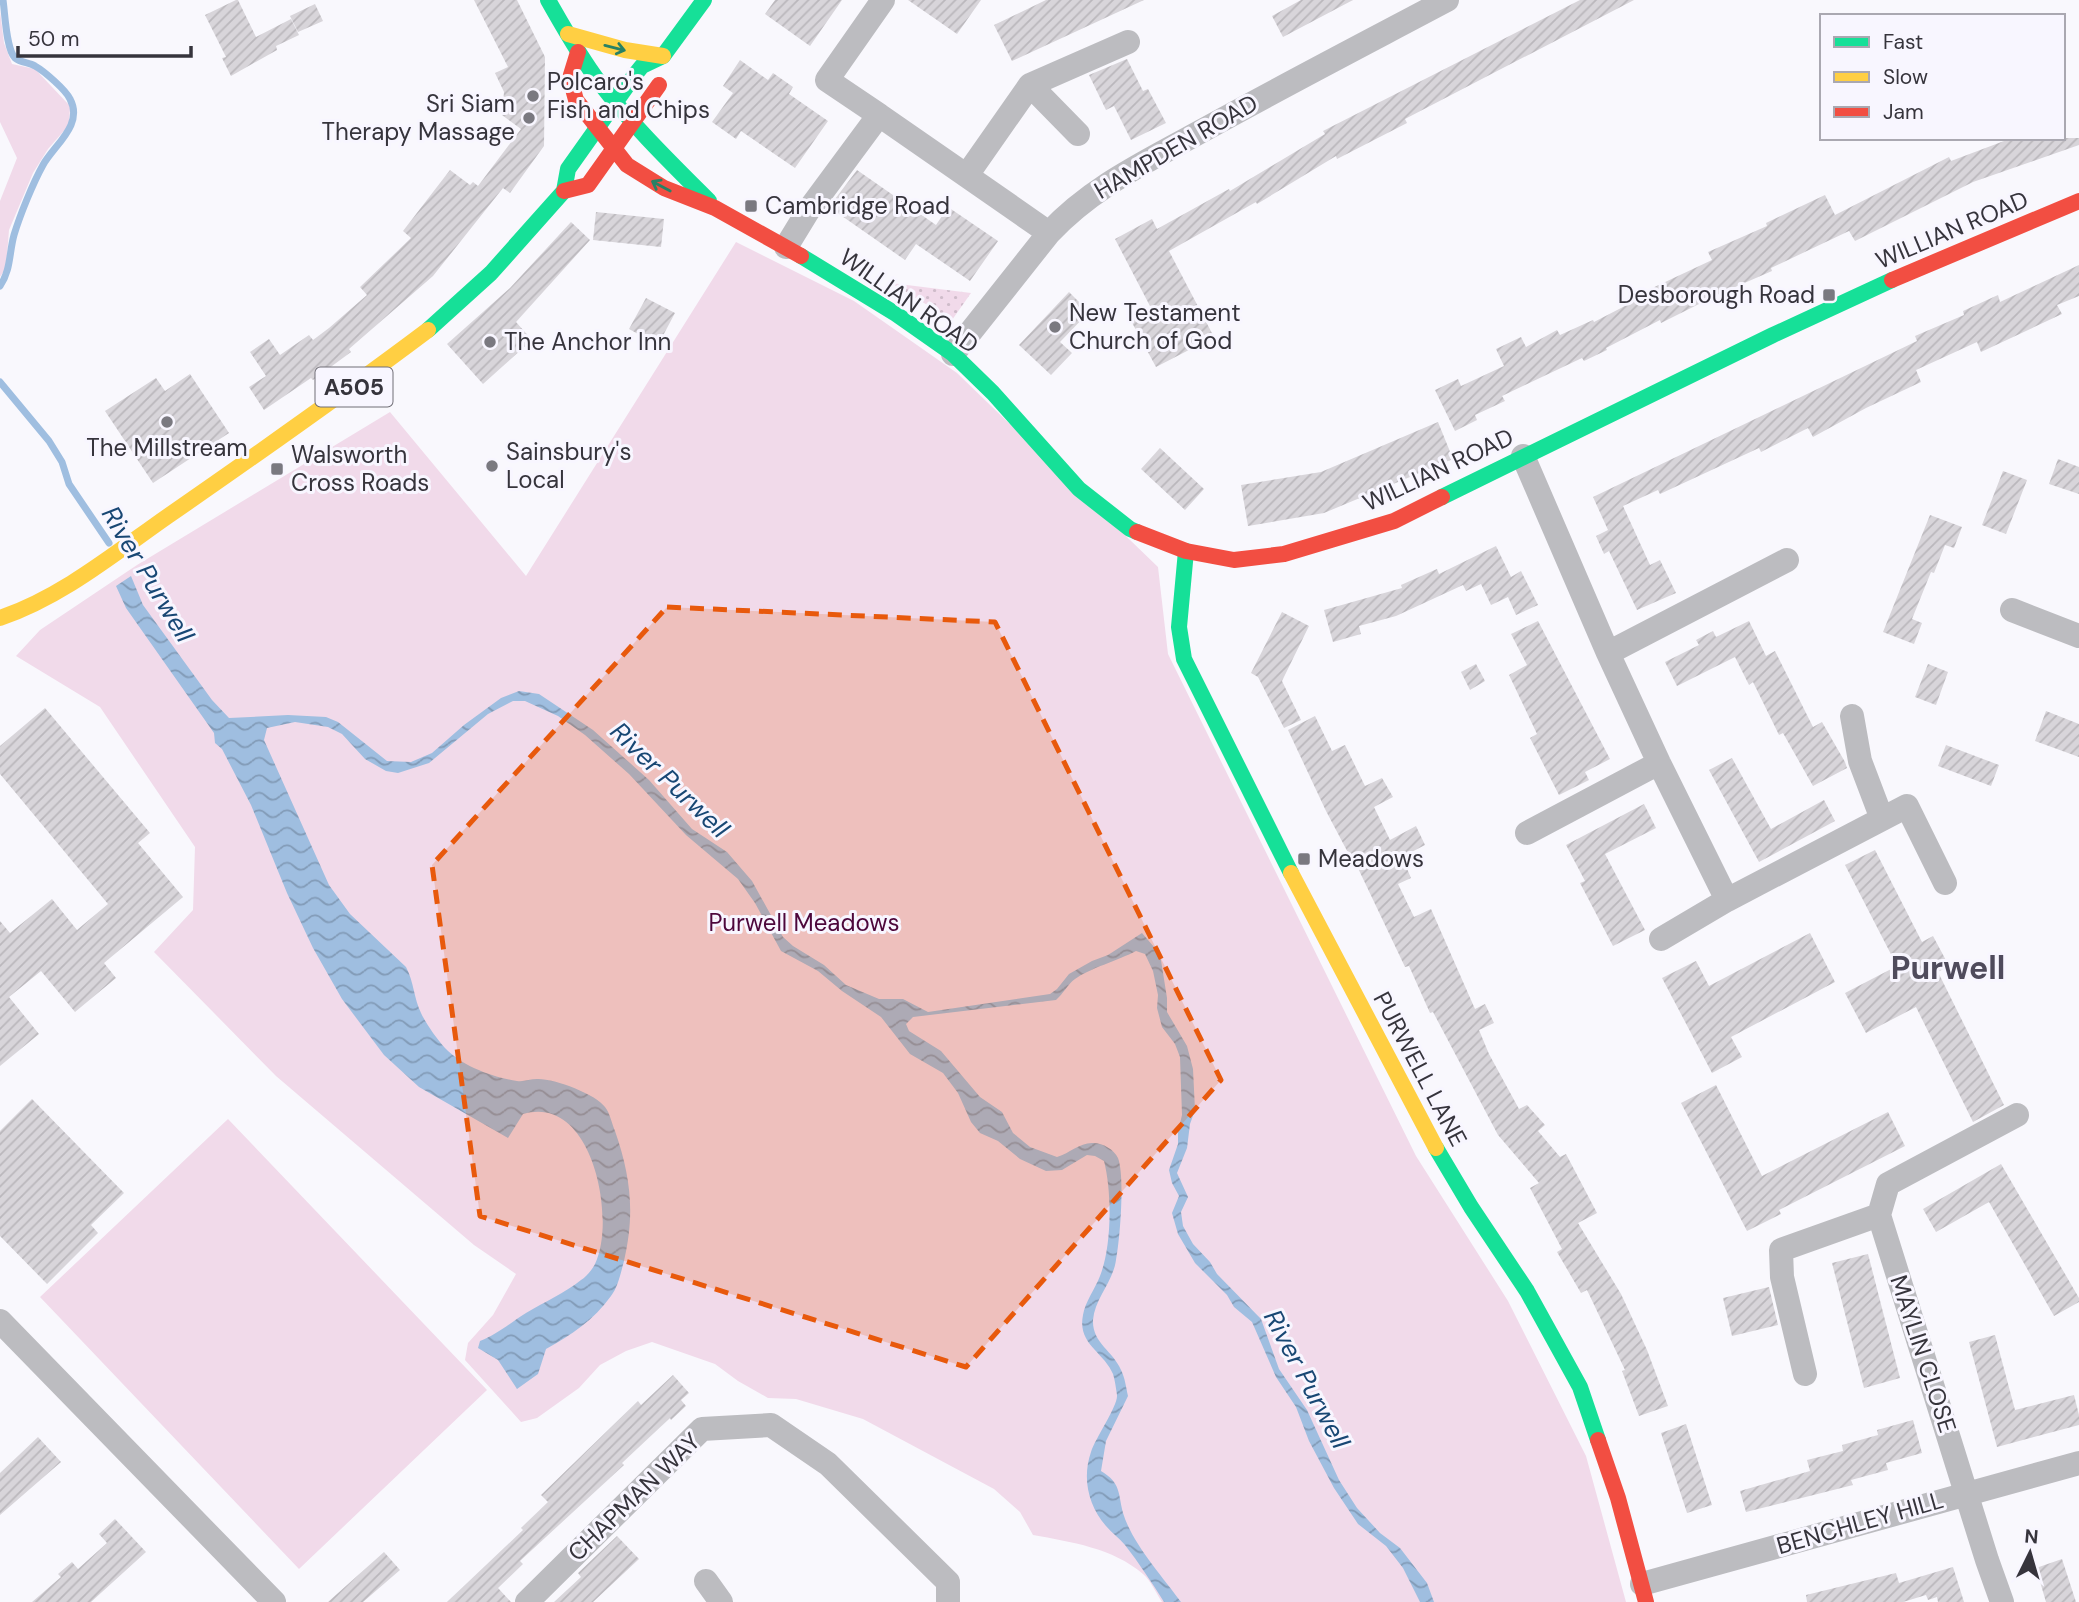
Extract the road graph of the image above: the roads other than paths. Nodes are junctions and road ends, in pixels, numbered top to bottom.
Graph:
1 (548, 0) edge
2 (704, 0) edge
3 (883, 0) edge
4 (1447, 0) edge
5 (568, 34) junction
6 (1128, 42) dead end
7 (579, 52) junction
8 (663, 56) junction
9 (1030, 85) junction
10 (616, 102) junction
11 (879, 115) junction
12 (634, 122) junction
13 (597, 127) junction
14 (1077, 134) dead end
15 (615, 149) junction
16 (967, 176) junction
17 (564, 191) junction
18 (2079, 201) edge
19 (715, 208) junction
20 (1049, 233) junction
21 (786, 247) junction
22 (953, 354) junction
23 (1523, 456) junction
24 (1186, 551) junction
25 (1787, 560) dead end
26 (2012, 610) dead end
27 (0, 618) edge
28 (2079, 636) edge
29 (1608, 653) junction
30 (1852, 716) dead end
31 (1659, 763) junction
32 (1882, 818) junction
33 (1527, 833) dead end
34 (1945, 883) dead end
35 (1727, 900) junction
36 (1661, 939) dead end
37 (2017, 1115) dead end
38 (1879, 1215) junction
39 (0, 1321) edge
40 (1805, 1374) dead end
41 (2079, 1463) edge
42 (1967, 1493) junction
43 (706, 1581) dead end
44 (948, 1592) edge
45 (1644, 1593) edge
46 (274, 1602) edge
47 (527, 1602) edge
48 (721, 1602) edge
49 (2002, 1602) edge

1 - 5 street, WILLIAN ROAD
2 - 8 street, A505
3 - 11 street
4 - 20 street, HAMPDEN ROAD
5 - 7 street, WILLIAN ROAD
5 -> 8 street
6 - 9 street
7 - 10 street, WILLIAN ROAD
7 - 13 street, WILLIAN ROAD
8 - 10 street, A505
8 - 12 street, A505
9 - 14 street
9 - 16 street
10 - 12 street, WILLIAN ROAD
10 - 13 street, A505
11 - 16 street
11 - 21 street
12 - 15 street, A505
12 - 19 street, WILLIAN ROAD
13 - 15 street, WILLIAN ROAD
13 - 17 street, A505
15 - 17 street, A505
19 -> 15 street, WILLIAN ROAD
16 - 20 street
17 - 27 street, A505
18 - 23 street, WILLIAN ROAD
19 - 21 street, WILLIAN ROAD
20 - 22 street, HAMPDEN ROAD
21 - 22 street, WILLIAN ROAD
22 - 24 street, WILLIAN ROAD
23 - 24 street, WILLIAN ROAD
23 - 29 street
24 - 45 street, PURWELL LANE
25 - 29 street
26 - 28 street
29 - 31 street
30 - 32 street
31 - 33 street
31 - 35 street
32 - 34 street
32 - 35 street
35 - 36 street
37 - 38 street
38 - 40 street
38 - 42 street, MAYLIN CLOSE
39 - 46 street
41 - 42 street, BENCHLEY HILL
42 - 45 street, BENCHLEY HILL
42 - 49 street, MAYLIN CLOSE
43 - 48 street
44 - 47 street, CHAPMAN WAY

